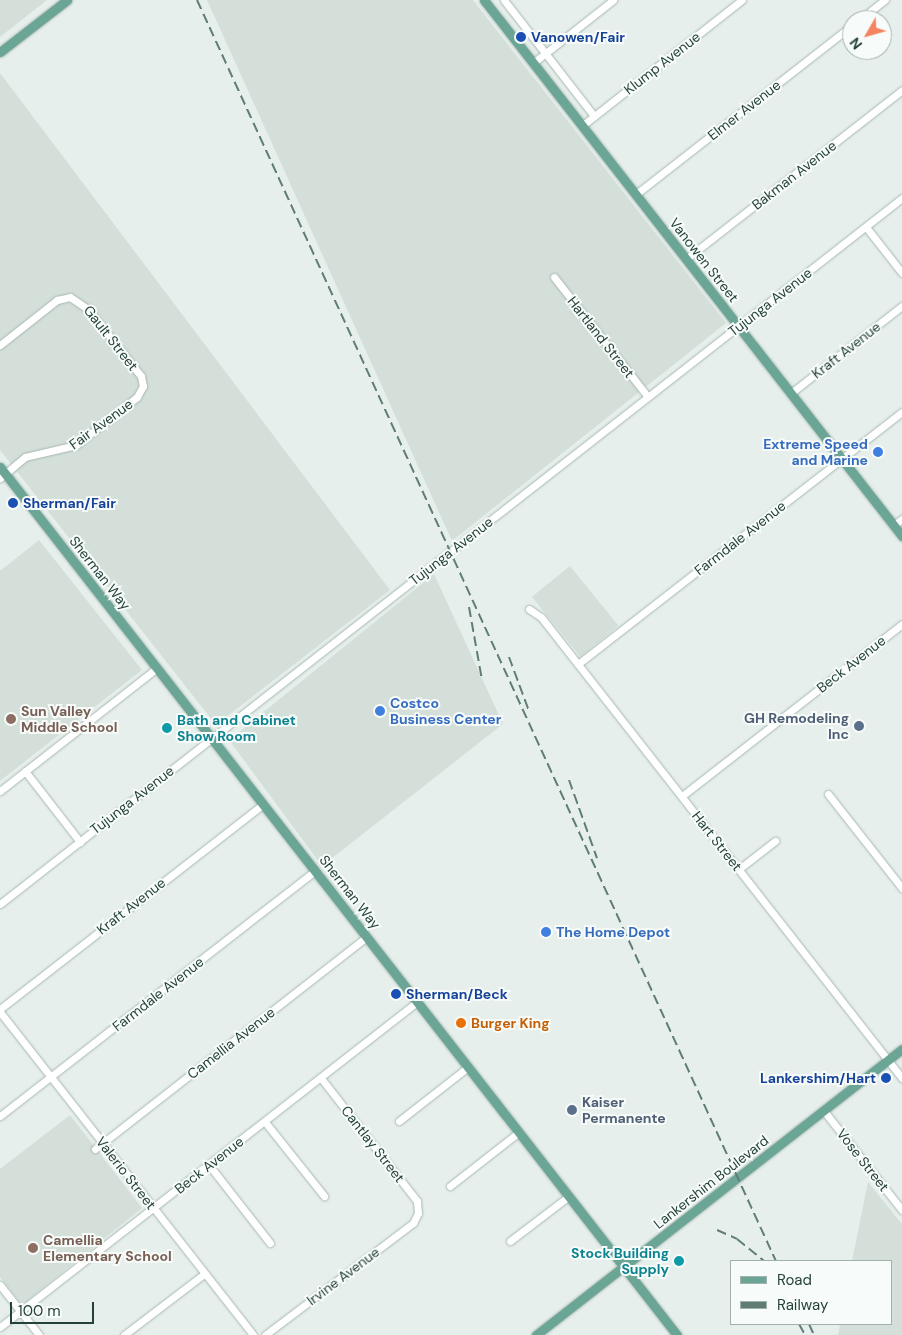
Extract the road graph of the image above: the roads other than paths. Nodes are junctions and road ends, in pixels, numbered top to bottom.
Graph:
1 (67, 0) edge
2 (484, 0) edge
3 (504, 0) edge
4 (613, 0) edge
5 (742, 0) edge
6 (885, 0) edge
7 (872, 10) edge
8 (842, 34) edge
9 (0, 52) edge
10 (545, 53) junction
11 (533, 63) junction
12 (902, 90) edge
13 (594, 116) junction
14 (583, 125) junction
15 (636, 194) junction
16 (902, 198) edge
17 (866, 227) junction
18 (686, 259) junction
19 (902, 273) edge
20 (554, 277) dead end
21 (902, 306) edge
22 (738, 326) junction
23 (0, 345) edge
24 (143, 386) joint
25 (790, 393) junction
26 (648, 397) junction
27 (902, 412) edge
28 (842, 459) junction
29 (2, 473) edge
30 (902, 518) edge
31 (894, 525) junction
32 (902, 536) edge
33 (529, 609) dead end
34 (902, 624) edge
35 (578, 664) junction
36 (157, 668) junction
37 (211, 738) junction
38 (25, 771) junction
39 (0, 791) edge
40 (828, 794) dead end
41 (682, 796) junction
42 (263, 804) junction
43 (776, 841) dead end
44 (80, 842) junction
45 (739, 869) junction
46 (315, 871) junction
47 (902, 888) edge
48 (0, 904) edge
49 (366, 937) junction
50 (417, 1002) junction
51 (0, 1010) edge
52 (902, 1049) edge
53 (888, 1060) junction
54 (468, 1067) junction
55 (51, 1077) junction
56 (321, 1078) junction
57 (902, 1078) edge
58 (824, 1111) junction
59 (0, 1116) edge
60 (399, 1121) dead end
61 (265, 1122) junction
62 (519, 1132) junction
63 (102, 1143) junction
64 (95, 1149) dead end
65 (209, 1166) junction
66 (450, 1186) dead end
67 (324, 1196) dead end
68 (569, 1196) junction
69 (154, 1208) junction
70 (902, 1210) edge
71 (418, 1213) joint
72 (510, 1241) dead end
73 (270, 1243) dead end
74 (624, 1267) junction
75 (204, 1274) junction
76 (0, 1285) edge
77 (20, 1311) junction
78 (0, 1327) edge
79 (38, 1335) edge
80 (124, 1335) edge
81 (253, 1335) edge
82 (265, 1335) edge
83 (536, 1335) edge
84 (677, 1335) edge

1 - 9 main road
2 - 11 main road, Vanowen Street
3 - 10 street
4 - 10 street
5 - 13 street, Klump Avenue
6 - 7 street
8 - 15 street, Elmer Avenue
10 - 11 street
10 - 13 street
11 - 14 main road, Vanowen Street
12 - 18 street, Bakman Avenue
13 - 14 street, Klump Avenue
14 - 15 main road, Vanowen Street
15 - 18 main road, Vanowen Street
16 - 17 street, Tujunga Avenue
17 - 19 street
17 - 22 street, Tujunga Avenue
18 - 22 main road, Vanowen Street
20 - 26 street, Hartland Street
21 - 25 street, Kraft Avenue
22 - 25 main road, Vanowen Street
22 - 26 street, Tujunga Avenue
23 - 24 street, Gault Street
24 - 29 street, Fair Avenue
25 - 28 main road, Vanowen Street
26 - 37 street, Tujunga Avenue
27 - 28 street, Farmdale Avenue
28 - 31 main road, Vanowen Street
28 - 35 street, Farmdale Avenue
29 - 36 main road, Sherman Way
30 - 31 street
31 - 32 main road, Vanowen Street
33 - 35 street, Hart Street
34 - 41 street, Beck Avenue
35 - 41 street, Hart Street
36 - 37 main road, Sherman Way
36 - 38 street
37 - 42 main road, Sherman Way
37 - 44 street, Tujunga Avenue
38 - 39 street
38 - 44 street
40 - 47 street
41 - 45 street, Hart Street
42 - 46 main road, Sherman Way
42 - 51 street, Kraft Avenue
43 - 45 street
44 - 48 street, Tujunga Avenue
45 - 53 street, Hart Street
46 - 49 main road, Sherman Way
46 - 55 street, Farmdale Avenue
49 - 50 main road, Sherman Way
49 - 63 street, Camellia Avenue
50 - 54 main road, Sherman Way
50 - 56 street, Beck Avenue
51 - 55 street, Valerio Street
52 - 53 main road, Lankershim Boulevard
53 - 57 street, Hart Street
53 - 58 main road, Lankershim Boulevard
54 - 60 street
54 - 62 main road, Sherman Way
55 - 59 street, Farmdale Avenue
55 - 63 street, Valerio Street
56 - 61 street, Beck Avenue
56 - 71 street, Cantlay Street
58 - 70 street, Vose Street
58 - 74 main road, Lankershim Boulevard
61 - 65 street, Beck Avenue
61 - 67 street
62 - 66 street
62 - 68 main road, Sherman Way
63 - 64 street, Camellia Avenue
63 - 69 street, Valerio Street
65 - 69 street, Beck Avenue
65 - 73 street
68 - 72 street
68 - 74 main road, Sherman Way
69 - 75 street, Valerio Street
69 - 77 street, Beck Avenue
71 - 82 street, Irvine Avenue
74 - 83 main road, Lankershim Boulevard
74 - 84 main road, Sherman Way
75 - 80 street
75 - 81 street, Valerio Street
76 - 77 street
77 - 78 street, Beck Avenue
77 - 79 street

